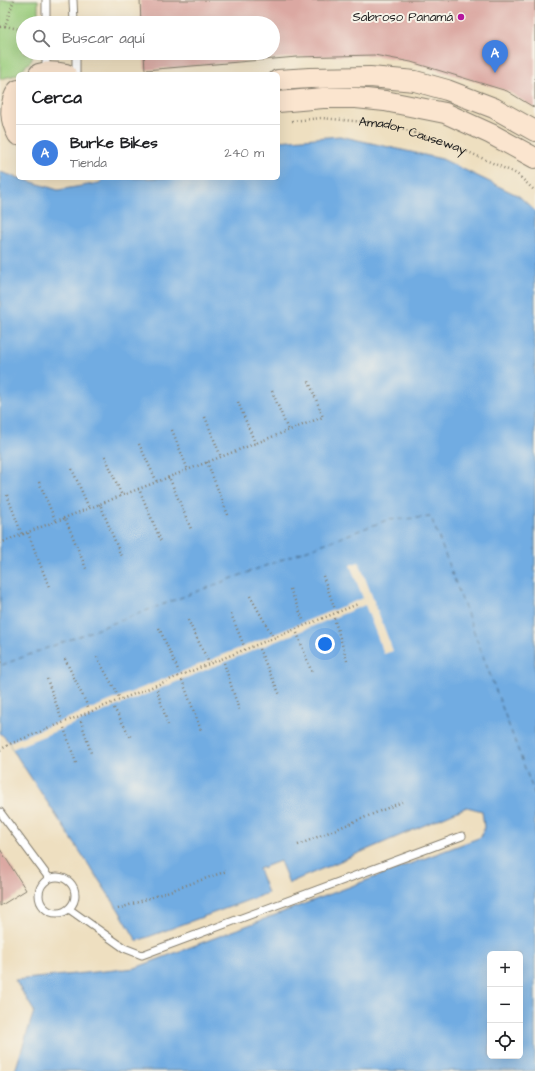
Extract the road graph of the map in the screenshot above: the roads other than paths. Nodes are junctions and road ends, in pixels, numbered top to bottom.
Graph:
1 (46, 0) edge
2 (73, 0) edge
3 (46, 16) edge
4 (74, 16) edge
5 (76, 60) edge
6 (76, 72) edge
7 (280, 80) edge
8 (16, 86) edge
9 (0, 90) edge
10 (16, 93) edge
11 (280, 102) edge
12 (11, 129) edge
13 (535, 130) edge
14 (535, 158) edge
15 (0, 812) edge
16 (462, 836) dead end
17 (49, 878) junction
18 (69, 909) junction

1 - 3 lane
2 - 4 lane
5 - 6 lane
7 - 13 main road
8 - 9 main road
10 - 12 main road
11 - 14 main road, Amador Causeway
15 - 17 lane
16 - 18 lane
17 - 18 lane
17 - 18 lane

